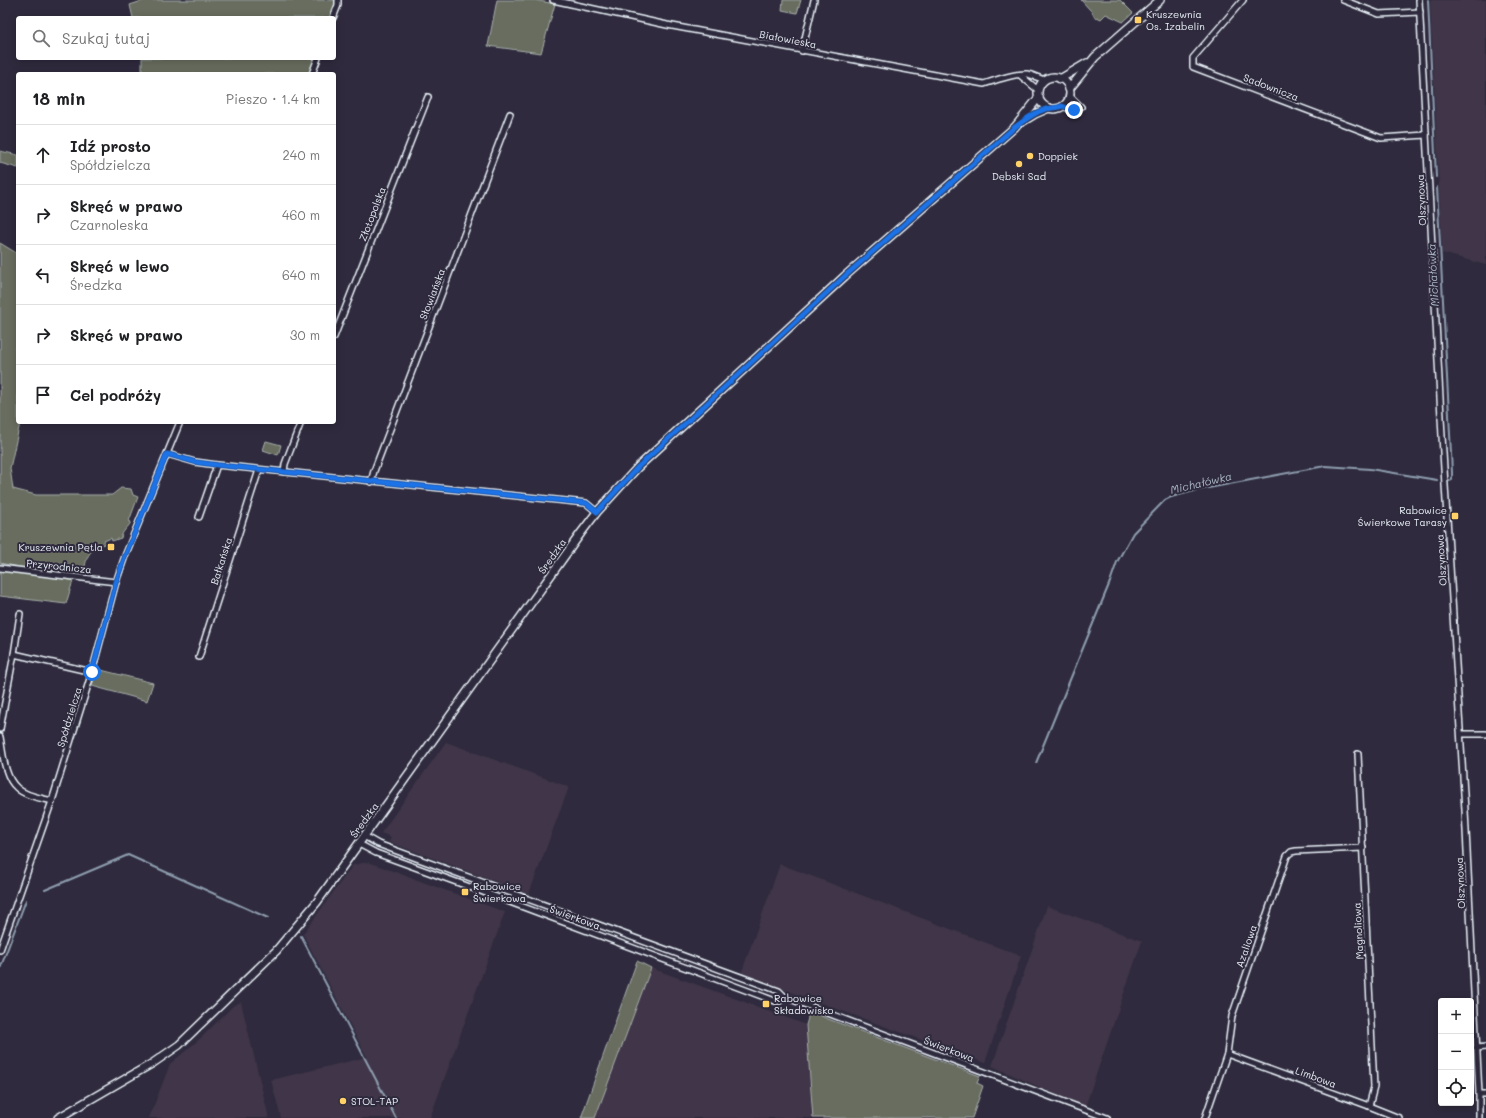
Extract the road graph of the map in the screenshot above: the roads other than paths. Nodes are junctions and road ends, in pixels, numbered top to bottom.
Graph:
1 (338, 0) edge
2 (553, 0) edge
3 (814, 0) edge
4 (1160, 0) edge
5 (1243, 0) edge
6 (1343, 0) edge
7 (1419, 0) edge
8 (1420, 12) junction
9 (334, 16) edge
10 (802, 51) junction
11 (1095, 57) junction
12 (317, 60) edge
13 (313, 72) edge
14 (1020, 75) junction
15 (1060, 79) junction
16 (1046, 80) junction
17 (1069, 92) junction
18 (1038, 93) junction
19 (428, 97) dead end
20 (1062, 106) junction
21 (1081, 107) dead end
22 (1049, 108) junction
23 (1078, 112) dead end
24 (510, 114) dead end
25 (1015, 127) junction
26 (1426, 135) junction
27 (336, 332) edge
28 (179, 424) edge
29 (300, 424) edge
30 (167, 454) junction
31 (217, 465) junction
32 (259, 470) junction
33 (284, 472) junction
34 (371, 482) junction
35 (597, 512) junction
36 (199, 517) dead end
37 (0, 568) edge
38 (116, 582) junction
39 (20, 614) dead end
40 (14, 654) junction
41 (199, 657) dead end
42 (92, 672) junction
43 (0, 729) edge
44 (1461, 734) junction
45 (1486, 734) edge
46 (0, 737) edge
47 (1358, 754) dead end
48 (52, 802) junction
49 (364, 836) junction
50 (359, 844) junction
51 (1363, 848) junction
52 (0, 950) edge
53 (785, 997) junction
54 (1486, 1047) edge
55 (1476, 1048) junction
56 (1228, 1054) junction
57 (1479, 1094) junction
58 (1486, 1094) edge
59 (1369, 1106) junction
60 (58, 1118) edge
61 (1107, 1118) edge
62 (1205, 1118) edge
63 (1399, 1118) edge
64 (1479, 1118) edge

1 - 9 street
2 - 10 street, Białowieska
3 - 10 street
4 - 11 street
5 - 26 street, Sadownicza
6 - 8 street
7 - 8 street, Olszynowa
8 - 26 street, Olszynowa
10 - 14 street, Białowieska
11 - 15 street
11 - 17 street
12 - 13 street
14 - 16 street, Białowieska
14 - 18 street
15 - 16 street
15 - 17 street
16 - 18 street
17 - 20 street
17 - 21 street
18 - 22 street
18 - 25 street, Średzka
19 - 27 street, Złotopolska
20 - 22 street
20 - 23 street
22 - 25 street, Średzka
24 - 34 street, Słowiańska
25 - 35 street, Średzka
26 - 44 street, Olszynowa
28 - 30 street, Spółdzielcza
29 - 33 street
30 - 31 street
30 - 38 street, Spółdzielcza
31 - 32 street
31 - 36 street
32 - 33 street
32 - 41 street, Bałkańska
33 - 34 street
34 - 35 street
35 - 49 street, Średzka
37 - 38 street, Przyrodnicza
38 - 42 street, Spółdzielcza
39 - 40 street
40 - 42 street
40 - 43 street
42 - 48 street, Spółdzielcza
44 - 45 street
44 - 55 street, Olszynowa
46 - 48 street
47 - 51 street, Magnoliowa
48 - 52 street, Spółdzielcza
49 - 50 street, Średzka
49 - 53 street, Świerkowa
50 - 53 street, Świerkowa
50 - 60 street, Średzka
51 - 56 street, Azaliowa
51 - 59 street, Magnoliowa
53 - 61 street, Świerkowa
54 - 55 street
55 - 57 street, Olszynowa
56 - 59 street, Limbowa
56 - 62 street, Azaliowa
57 - 58 street
57 - 64 street, Olszynowa
59 - 63 street, Limbowa

